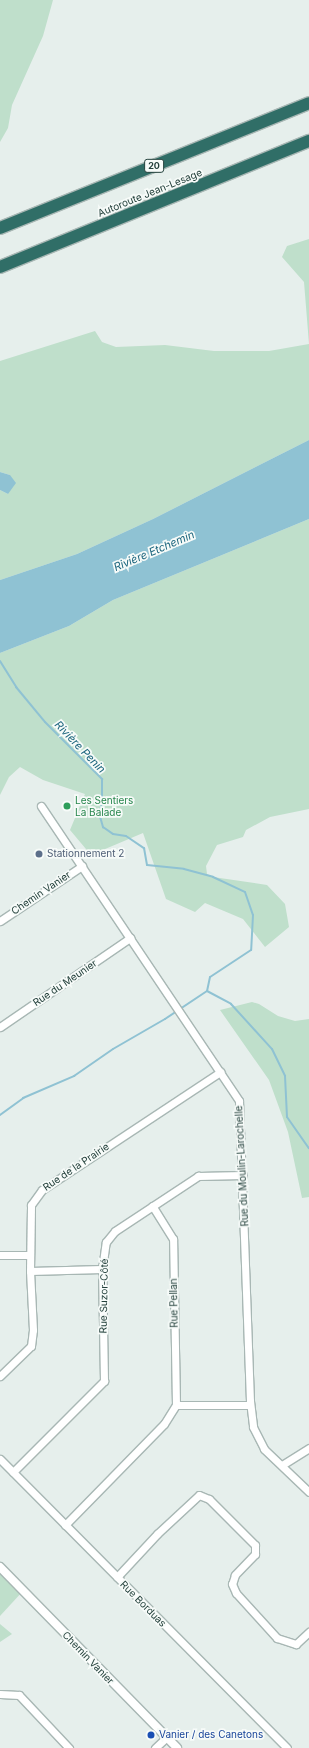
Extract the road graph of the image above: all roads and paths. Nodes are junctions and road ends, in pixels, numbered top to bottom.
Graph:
1 (309, 103) edge
2 (309, 141) edge
3 (0, 228) edge
4 (0, 267) edge
5 (41, 806) dead end
6 (82, 866) junction
7 (0, 920) edge
8 (130, 938) junction
9 (0, 1027) edge
10 (220, 1072) junction
11 (243, 1175) junction
12 (152, 1206) junction
13 (0, 1255) edge
14 (30, 1255) junction
15 (102, 1269) junction
16 (30, 1270) junction
17 (0, 1376) edge
18 (176, 1405) junction
19 (250, 1405) junction
20 (309, 1448) edge
21 (0, 1459) edge
22 (282, 1465) junction
23 (13, 1472) junction
24 (309, 1492) edge
25 (65, 1525) junction
26 (0, 1567) edge
27 (117, 1577) junction
28 (309, 1632) edge
29 (0, 1694) edge
30 (166, 1737) junction
31 (69, 1748) edge
32 (155, 1748) edge
33 (177, 1748) edge
34 (287, 1748) edge

1 - 3 highway, 20
2 - 4 highway, Autoroute Jean-Lesage
5 - 6 street, Rue du Moulin-Larochelle
6 - 7 street, Chemin Vanier
6 - 8 street, Rue du Moulin-Larochelle
8 - 9 street, Rue du Meunier
8 - 10 street, Rue du Moulin-Larochelle
10 - 11 street, Rue du Moulin-Larochelle
10 - 14 street, Rue de la Prairie
11 - 12 street, Rue Suzor-Côté
11 - 19 street, Rue du Moulin-Larochelle
12 - 15 street, Rue Suzor-Côté
12 - 18 street, Rue Pellan
13 - 14 street
14 - 16 street, Rue de la Prairie
15 - 16 street
15 - 23 street, Rue Suzor-Côté
16 - 17 street, Rue de la Prairie
18 - 19 street
18 - 25 street
19 - 22 street, Rue du Moulin-Larochelle
20 - 22 street
21 - 23 street, Rue Borduas
22 - 24 street, Rue du Moulin-Larochelle
23 - 25 street, Rue Borduas
25 - 27 street, Rue Borduas
26 - 30 street, Chemin Vanier
27 - 28 street
27 - 34 street, Rue Borduas
29 - 31 street
30 - 32 street
30 - 33 street, Chemin Vanier

